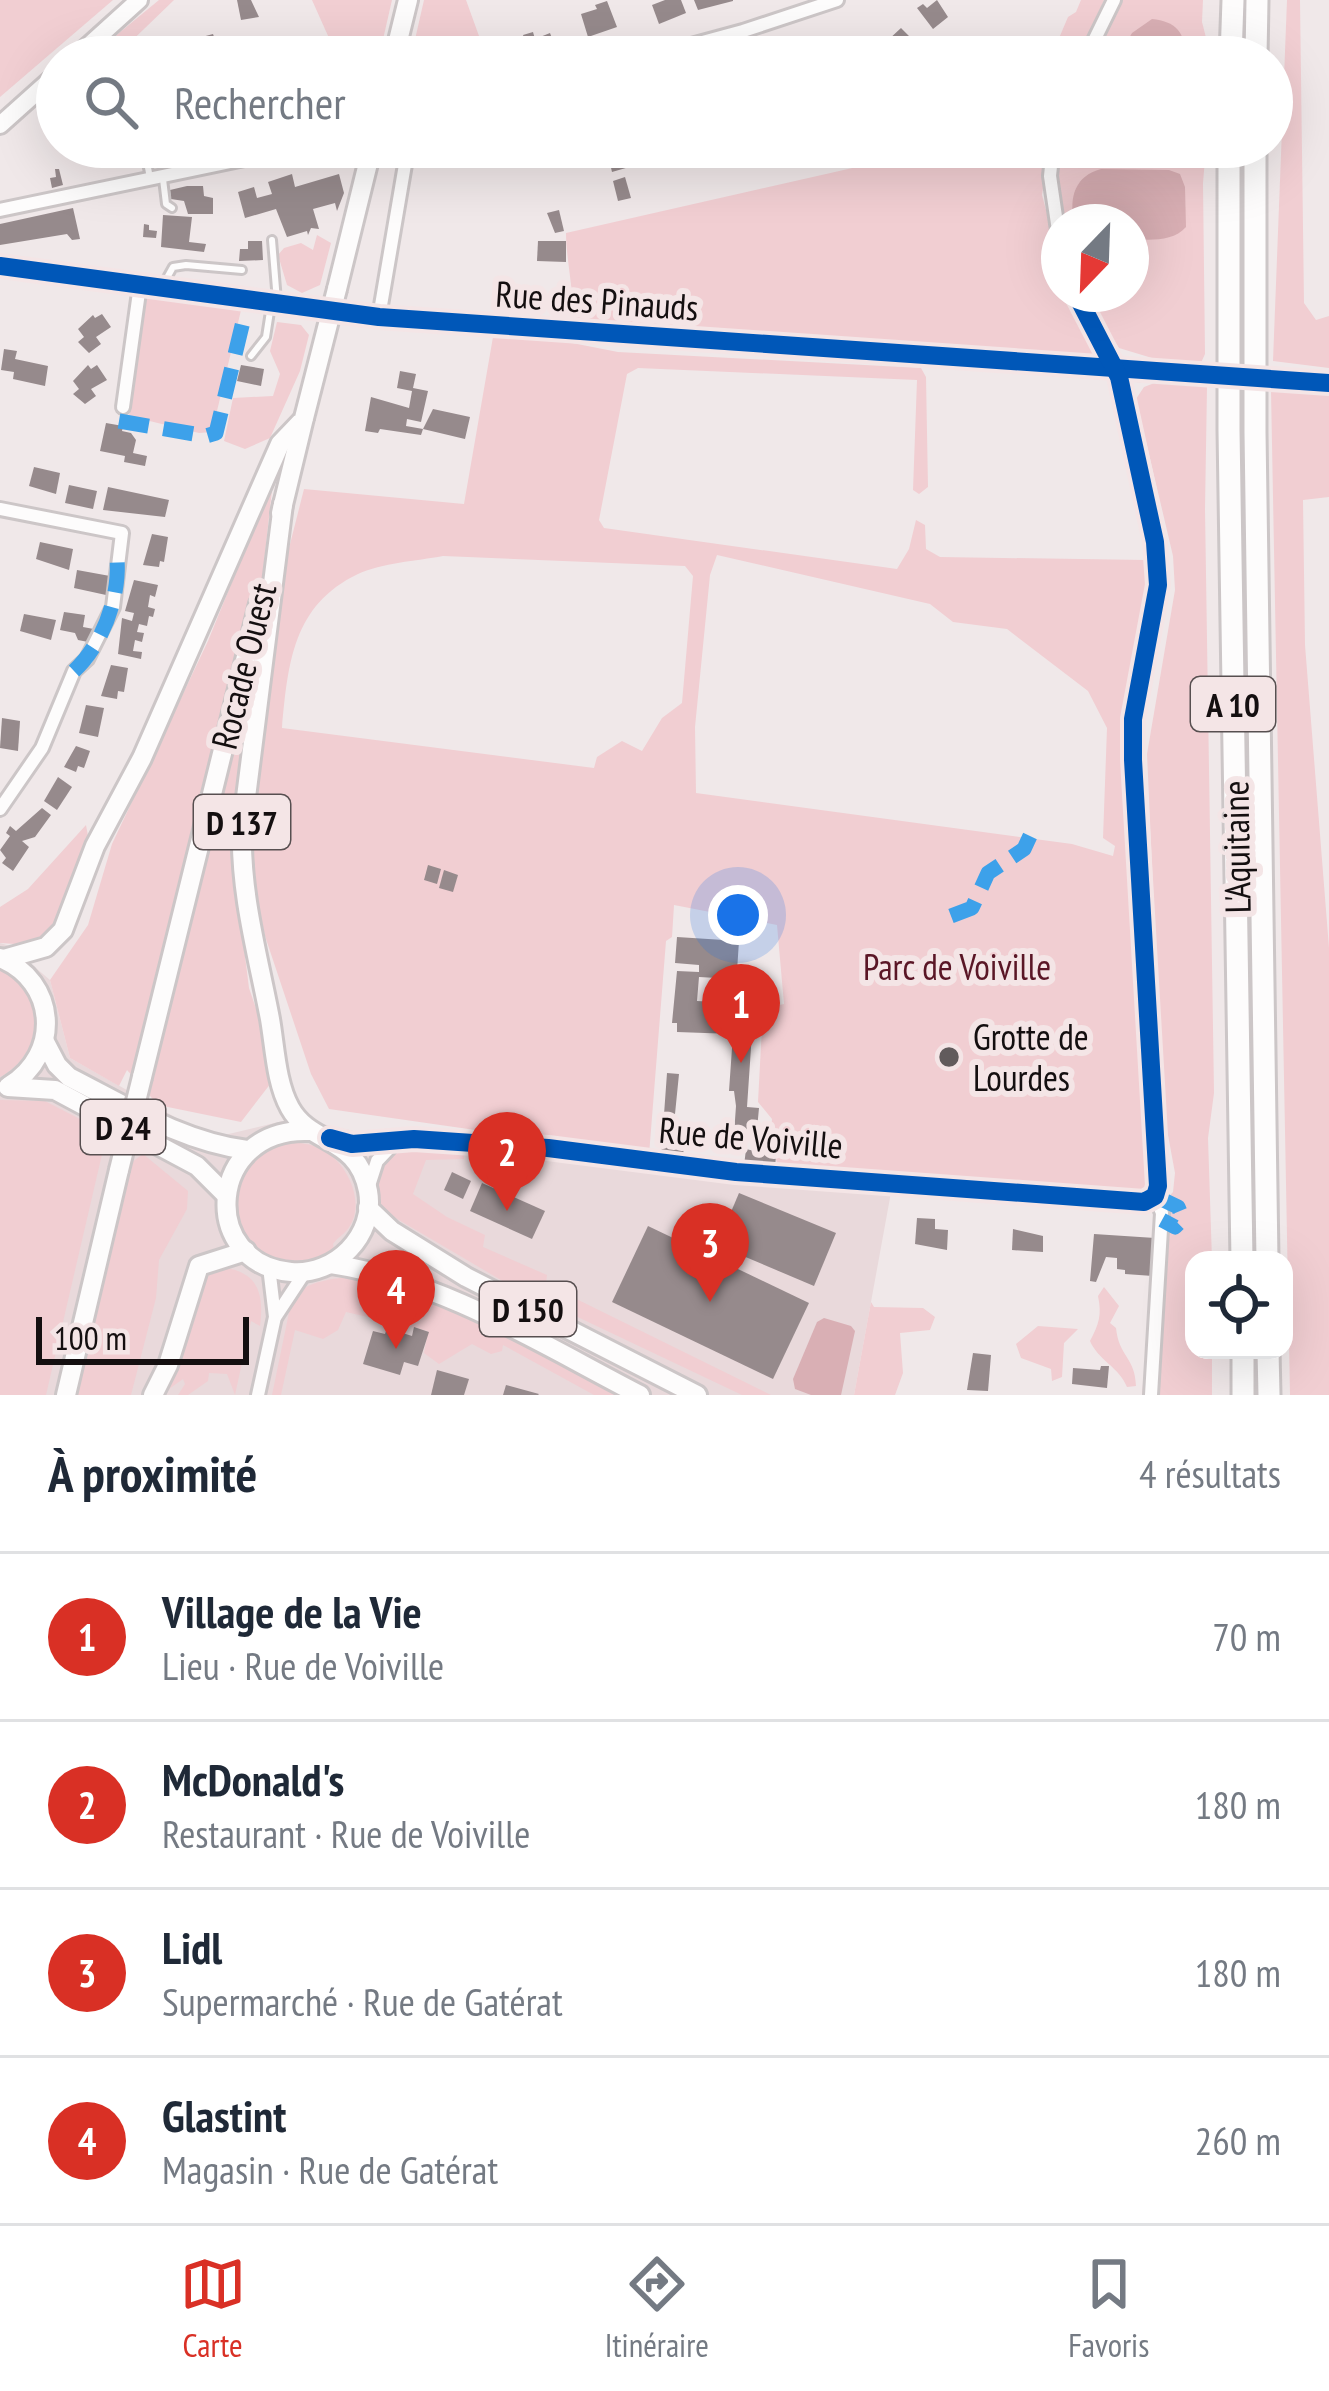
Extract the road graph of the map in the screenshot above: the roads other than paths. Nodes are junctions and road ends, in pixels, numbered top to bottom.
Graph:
1 (139, 0) edge
2 (408, 0) edge
3 (837, 0) edge
4 (1114, 0) edge
5 (1233, 0) edge
6 (1257, 0) edge
7 (99, 36) edge
8 (399, 36) edge
9 (728, 36) edge
10 (1096, 36) edge
11 (1232, 36) edge
12 (1256, 36) edge
13 (36, 93) edge
14 (0, 125) edge
15 (152, 168) edge
16 (200, 168) edge
17 (367, 168) edge
18 (404, 168) edge
19 (1051, 168) edge
20 (1229, 168) edge
21 (1255, 168) edge
22 (156, 177) junction
23 (1054, 204) edge
24 (172, 208) dead end
25 (0, 210) edge
26 (272, 240) dead end
27 (0, 266) edge
28 (242, 270) dead end
29 (140, 285) junction
30 (161, 288) junction
31 (274, 304) junction
32 (1085, 312) edge
33 (379, 317) junction
34 (251, 356) dead end
35 (1114, 369) junction
36 (1329, 382) edge
37 (124, 406) dead end
38 (304, 418) junction
39 (283, 504) junction
40 (0, 508) edge
41 (0, 809) edge
42 (2, 958) edge
43 (45, 1042) junction
44 (4, 1088) edge
45 (309, 1131) junction
46 (330, 1138) junction
47 (395, 1142) junction
48 (247, 1150) junction
49 (1157, 1191) junction
50 (226, 1195) junction
51 (368, 1199) junction
52 (246, 1251) junction
53 (1242, 1251) edge
54 (1267, 1251) edge
55 (331, 1264) junction
56 (268, 1267) junction
57 (305, 1272) junction
58 (275, 1317) junction
59 (1243, 1359) edge
60 (1268, 1359) edge
61 (66, 1395) edge
62 (153, 1395) edge
63 (258, 1395) edge
64 (640, 1395) edge
65 (697, 1395) edge
66 (1151, 1395) edge
67 (1243, 1395) edge
68 (1268, 1395) edge

1 - 7 street
2 - 8 main road
3 - 9 street
4 - 10 street
5 - 11 highway
6 - 12 highway
13 - 14 street
15 - 22 lane
16 - 22 street
17 - 38 main road, Rocade Ouest, bridge
18 - 33 street
19 - 23 street
20 - 53 highway, L'Aquitaine / A 10
21 - 54 highway, L'Aquitaine / A 10
22 - 24 lane
22 - 25 street
26 - 31 lane
27 - 29 street, Rue des Pinauds
28 - 30 lane
29 - 30 street, Rue des Pinauds
29 - 37 street
30 - 31 street, Rue des Pinauds
31 - 33 street, Rue des Pinauds
31 - 34 lane
32 - 35 street
33 - 35 street, Rue des Pinauds
35 - 36 street, Rue des Pinauds, bridge
35 - 49 street
38 - 39 main road, Rocade Ouest
38 - 42 main road
39 - 45 main road, D 137
39 - 61 main road, Rocade Ouest / D 137, bridge
40 - 41 street
42 - 43 main road
43 - 44 main road
43 - 48 main road, D 24
44 - 50 main road, D 24
45 - 46 main road
45 - 48 main road
46 - 47 street, Rue de Voiville
46 - 51 main road
47 - 49 street, Rue de Voiville
47 - 51 street
48 - 50 main road
49 - 66 street
50 - 52 main road
51 - 55 main road
51 - 65 main road, D 150
52 - 56 main road
52 - 62 main road
55 - 57 main road
55 - 64 main road, D 150
56 - 57 main road
56 - 58 street
57 - 58 street
58 - 63 street
59 - 67 highway
60 - 68 highway

